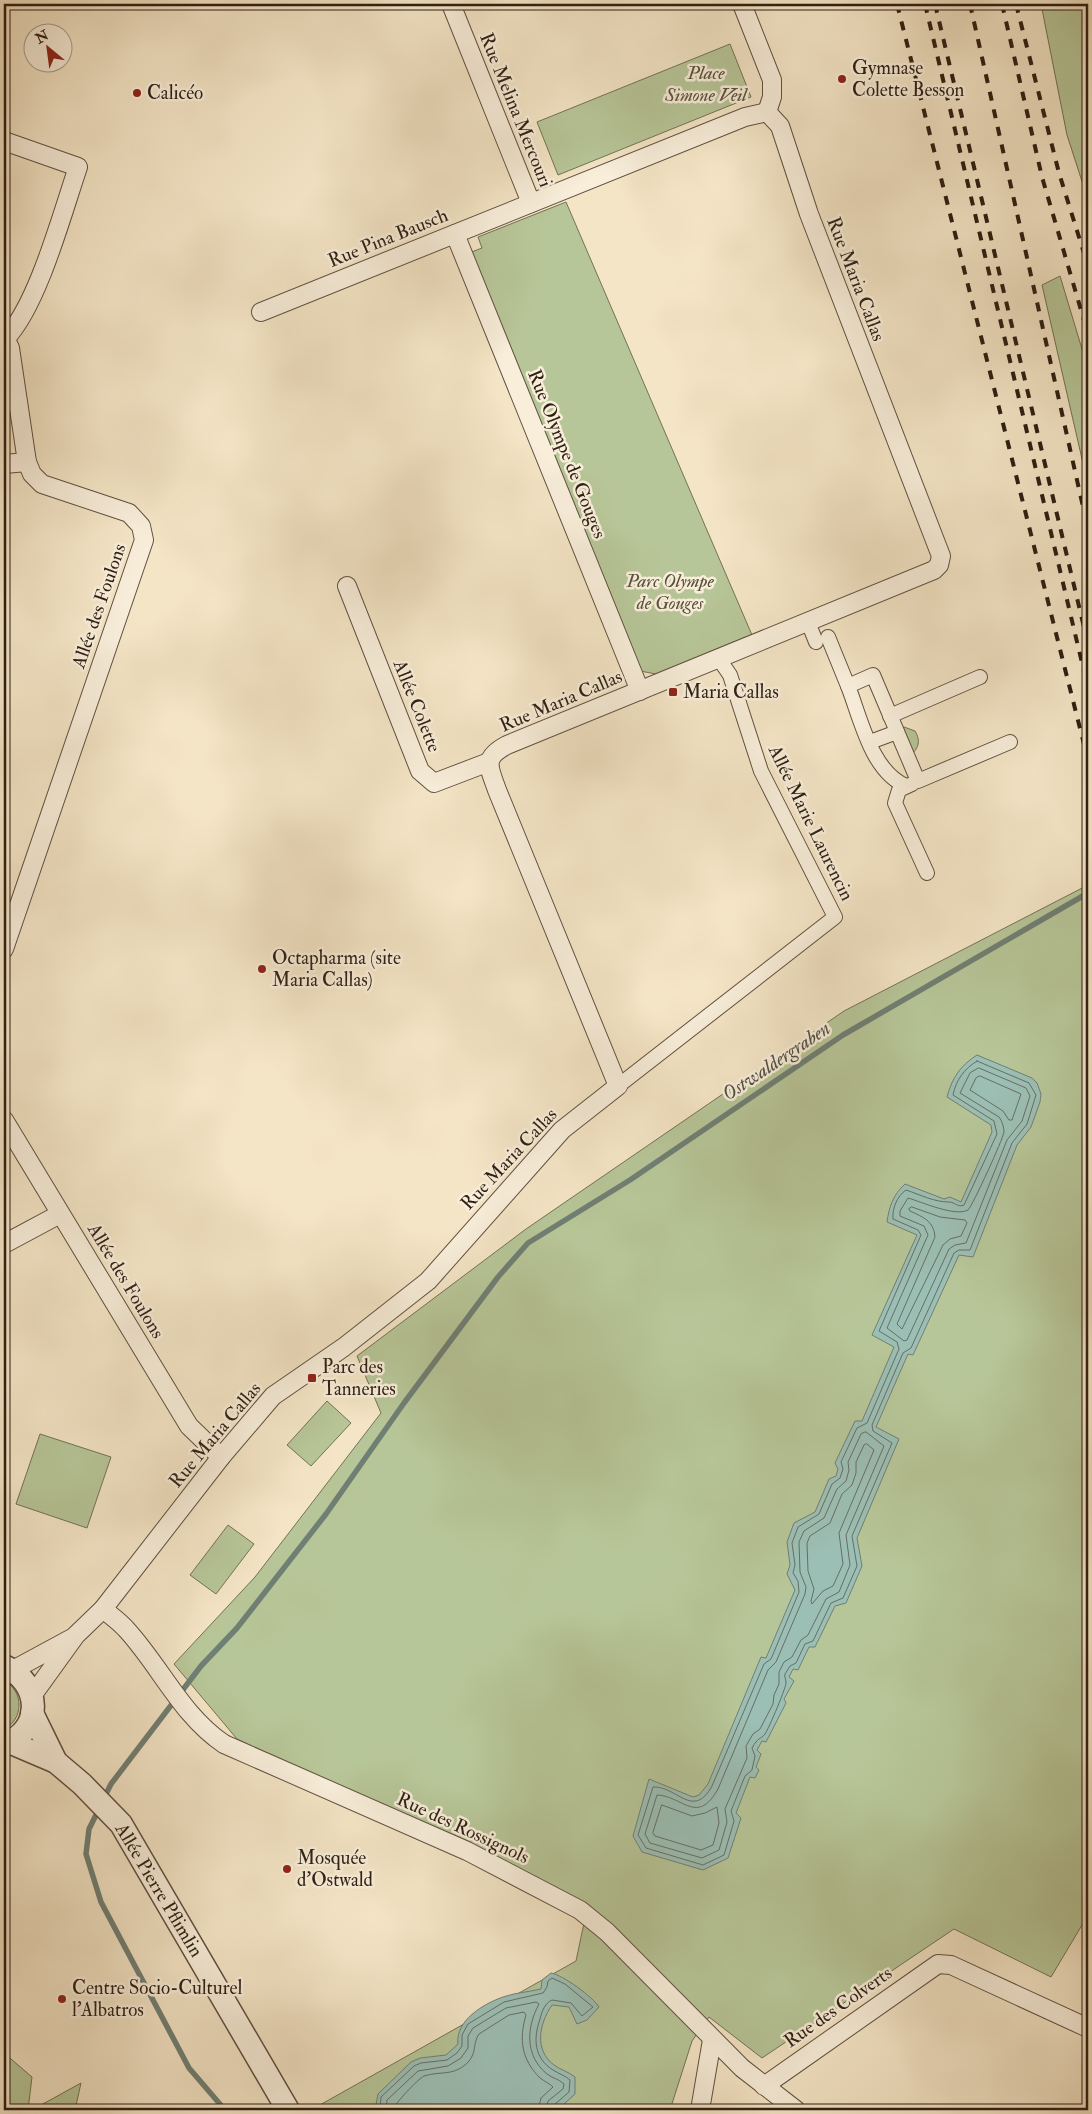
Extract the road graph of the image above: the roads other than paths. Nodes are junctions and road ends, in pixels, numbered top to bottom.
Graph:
1 (451, 4) edge
2 (742, 4) edge
3 (767, 112) junction
4 (4, 141) edge
5 (531, 203) junction
6 (455, 234) junction
7 (261, 312) dead end
8 (5, 337) edge
9 (27, 462) junction
10 (4, 464) edge
11 (347, 586) dead end
12 (808, 622) junction
13 (719, 658) junction
14 (980, 677) dead end
15 (848, 686) junction
16 (640, 691) junction
17 (890, 716) junction
18 (897, 732) junction
19 (870, 742) junction
20 (1010, 742) dead end
21 (489, 762) junction
22 (912, 784) junction
23 (927, 873) dead end
24 (7, 930) edge
25 (4, 949) edge
26 (618, 1086) junction
27 (4, 1120) edge
28 (60, 1214) junction
29 (4, 1244) edge
30 (221, 1457) junction
31 (103, 1608) junction
32 (76, 1635) junction
33 (8, 1668) edge
34 (32, 1705) junction
35 (6, 1743) edge
36 (56, 1762) junction
37 (1088, 2028) edge
38 (712, 2040) junction
39 (764, 2086) junction
40 (288, 2110) edge
41 (700, 2110) edge
42 (796, 2110) edge

1 - 5 street, Rue Melina Mercouri
2 - 3 street
3 - 5 street
3 - 12 street, Rue Maria Callas
4 - 8 street
5 - 6 street, Rue Pina Bausch
6 - 7 street, Rue Pina Bausch
6 - 16 street, Rue Olympe de Gouges
8 - 9 street, Allée des Foulons
9 - 10 street
9 - 24 street, Allée des Foulons
11 - 21 street, Allée Colette
12 - 13 street, Rue Maria Callas
12 - 15 street
13 - 16 street, Rue Maria Callas
13 - 26 street, Allée Marie Laurencin
14 - 17 street
15 - 17 street
15 - 19 street
16 - 21 street, Rue Maria Callas
17 - 18 street
18 - 19 street
18 - 22 street
19 - 22 street
20 - 22 street
21 - 26 street
22 - 23 street
24 - 25 street, Allée des Foulons
26 - 30 street, Rue Maria Callas
27 - 28 street, Allée des Foulons
28 - 29 street
28 - 30 street, Allée des Foulons
30 - 31 street, Rue Maria Callas
31 - 32 street, Rue Maria Callas
31 - 38 street, Rue des Rossignols
32 - 33 street, Rue Maria Callas
32 - 34 street, Rue Maria Callas
33 - 34 street, Allée Pierre Pflimlin
34 - 35 street
34 - 36 street, Allée Pierre Pflimlin
35 - 36 street, Allée Pierre Pflimlin
36 - 40 street, Allée Pierre Pflimlin
37 - 39 street, Rue des Colverts
38 - 39 street, Rue des Rossignols
38 - 41 street
39 - 42 street, Rue des Rossignols

